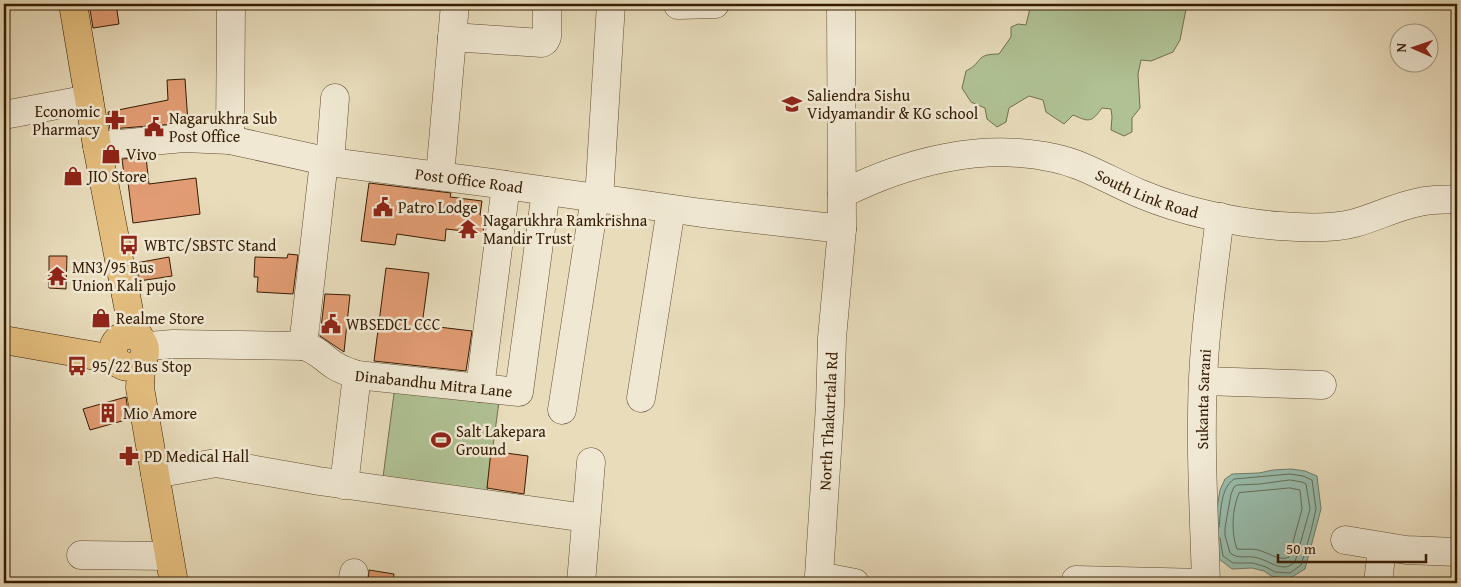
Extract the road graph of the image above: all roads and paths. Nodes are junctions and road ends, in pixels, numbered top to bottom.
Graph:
1 (73, 4) edge
2 (231, 4) edge
3 (455, 4) edge
4 (547, 4) edge
5 (611, 4) edge
6 (715, 4) edge
7 (841, 4) edge
8 (678, 5) dead end
9 (452, 37) junction
10 (335, 98) dead end
11 (89, 99) junction
12 (4, 116) edge
13 (230, 140) junction
14 (97, 146) junction
15 (327, 162) junction
16 (440, 176) junction
17 (506, 185) junction
18 (546, 191) junction
19 (842, 194) junction
20 (597, 198) junction
21 (1457, 199) edge
22 (671, 209) junction
23 (1220, 217) junction
24 (842, 230) junction
25 (4, 340) edge
26 (303, 346) junction
27 (130, 349) junction
28 (357, 375) junction
29 (1204, 381) junction
30 (1322, 385) dead end
31 (480, 388) junction
32 (641, 398) dead end
33 (562, 410) dead end
34 (591, 462) dead end
35 (155, 474) junction
36 (344, 485) junction
37 (586, 518) junction
38 (1345, 540) dead end
39 (1382, 547) junction
40 (1457, 552) edge
41 (81, 555) dead end
42 (176, 575) edge
43 (1076, 580) dead end
44 (581, 583) edge
45 (854, 583) edge
46 (1205, 583) edge
47 (1378, 583) edge

1 - 11 main road
2 - 13 street
3 - 9 street
4 - 9 street
5 - 20 street
6 - 8 street
7 - 19 street
9 - 16 street
10 - 15 street
11 - 12 street
11 - 14 main road
13 - 14 street, Post Office Road
13 - 15 street, Post Office Road
14 - 27 main road
15 - 16 street, Post Office Road
15 - 26 street
16 - 17 street, Post Office Road
17 - 18 street, Post Office Road
17 - 31 street
18 - 20 street, Post Office Road
18 - 31 street, Dinabandhu Mitra Lane
19 - 23 street, South Link Road
19 - 24 street
20 - 22 street, Post Office Road
20 - 33 street
21 - 23 street, South Link Road
22 - 24 street, Post Office Road
22 - 32 street
23 - 29 street, Sukanta Sarani
24 - 45 street, North Thakurtala Rd
25 - 27 main road
26 - 27 street
26 - 28 street, Dinabandhu Mitra Lane
27 - 35 main road
28 - 31 street, Dinabandhu Mitra Lane
28 - 36 street
29 - 30 street
29 - 46 street, Sukanta Sarani
34 - 37 street
35 - 36 street
35 - 42 main road
36 - 37 street
37 - 44 street
38 - 39 street
39 - 40 street
39 - 47 street
41 - 42 street
43 - 46 street

